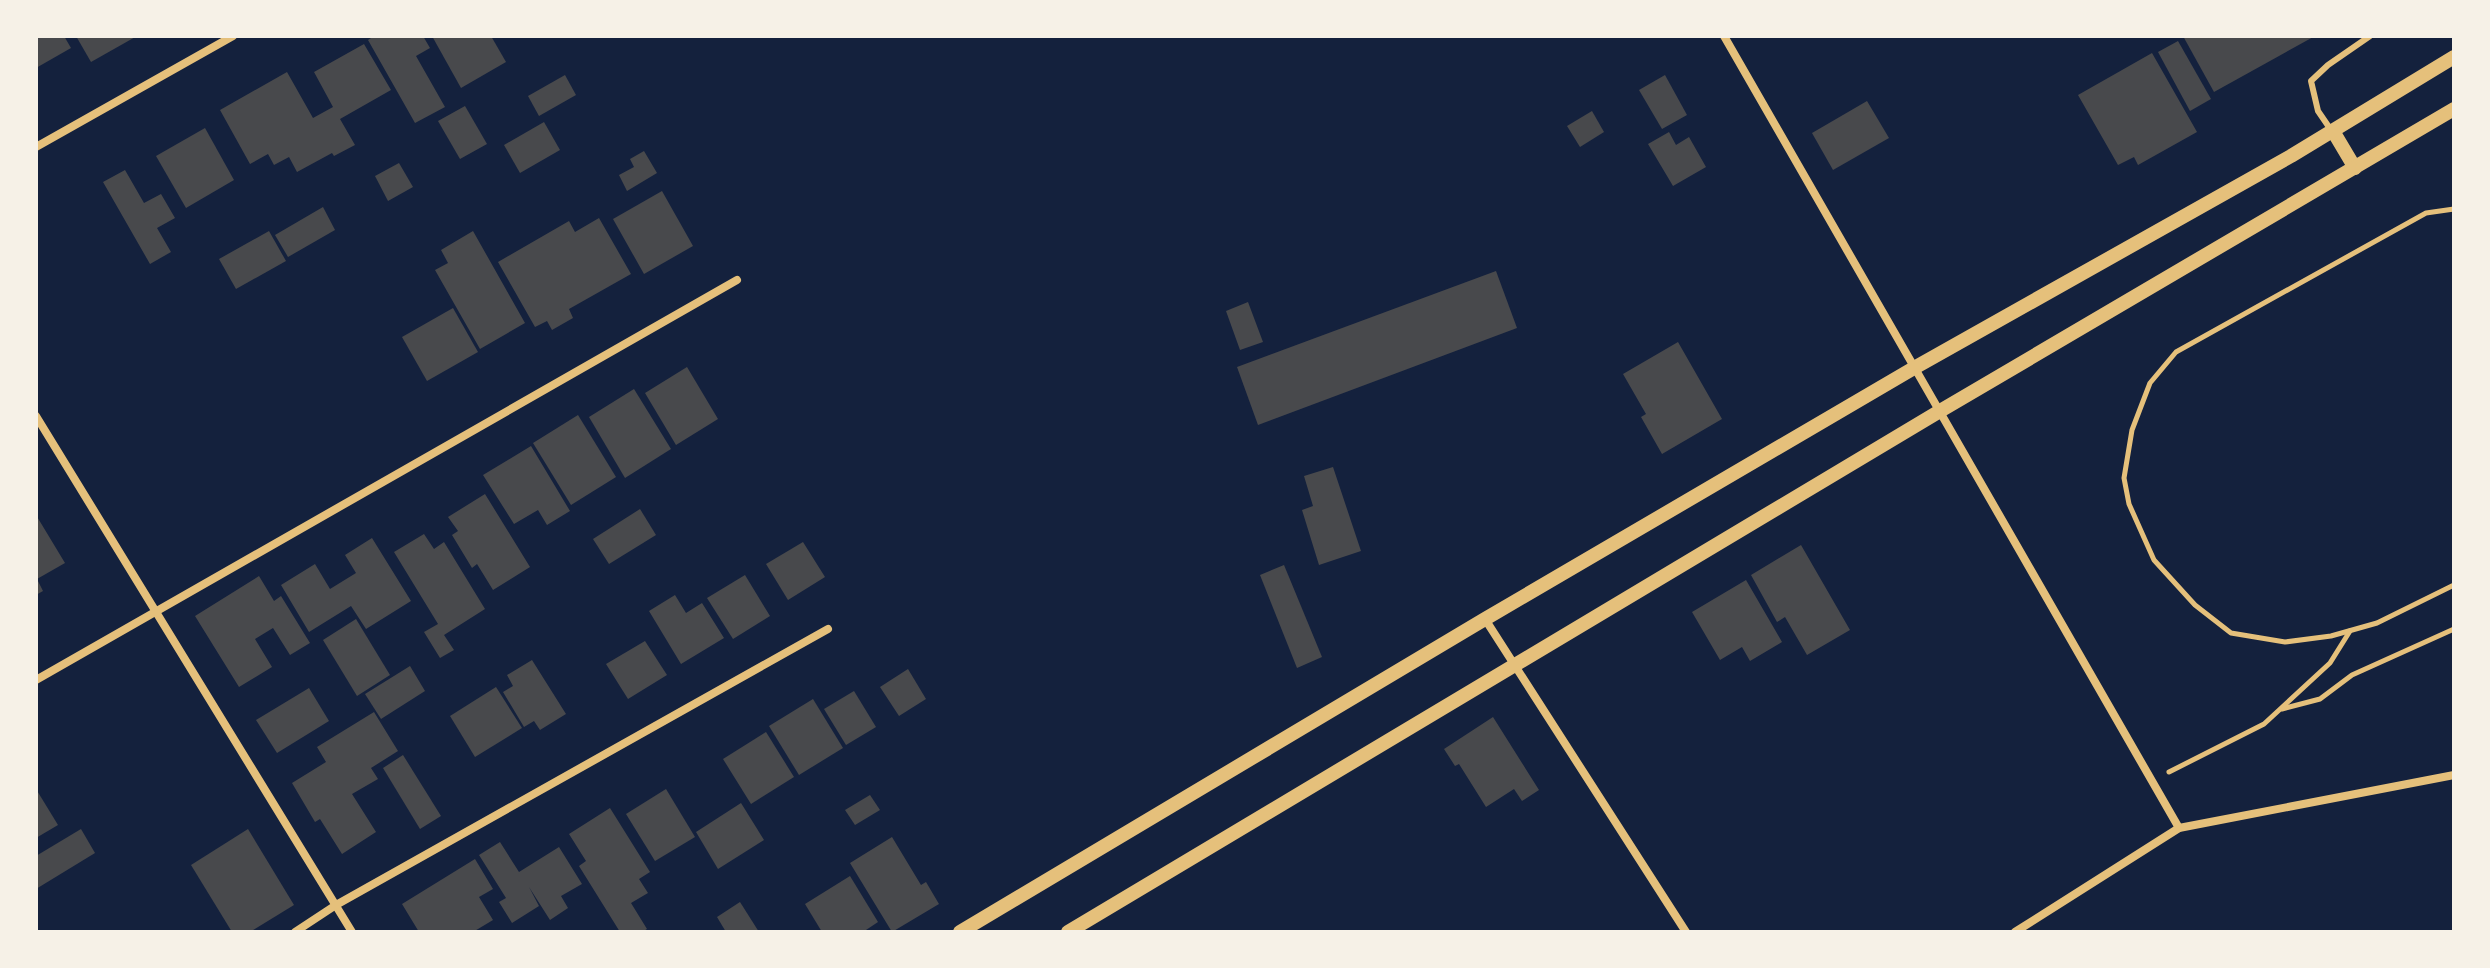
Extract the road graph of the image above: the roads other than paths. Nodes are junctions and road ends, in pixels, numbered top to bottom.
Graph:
1 (233, 36) edge
2 (1724, 36) edge
3 (2370, 36) edge
4 (2454, 57) edge
5 (2454, 109) edge
6 (2333, 131) junction
7 (36, 147) edge
8 (2355, 168) junction
9 (737, 280) dead end
10 (1914, 368) junction
11 (1940, 411) junction
12 (36, 416) edge
13 (156, 611) junction
14 (1485, 619) junction
15 (828, 629) dead end
16 (1513, 665) junction
17 (36, 680) edge
18 (2454, 775) edge
19 (2179, 828) junction
20 (336, 905) junction
21 (295, 932) edge
22 (352, 932) edge
23 (960, 932) edge
24 (1068, 932) edge
25 (1686, 932) edge
26 (2015, 932) edge

1 - 7 street
2 - 10 street
3 - 6 lane
4 - 6 street
5 - 8 street
6 - 8 street
6 - 10 street
8 - 11 street
9 - 13 street
10 - 11 street
10 - 14 street
11 - 16 street
11 - 19 street
12 - 13 street
13 - 17 street
13 - 20 street
14 - 16 street
14 - 23 street
15 - 20 street
16 - 24 street
16 - 25 street
18 - 19 street
19 - 26 street
20 - 21 street
20 - 22 street

